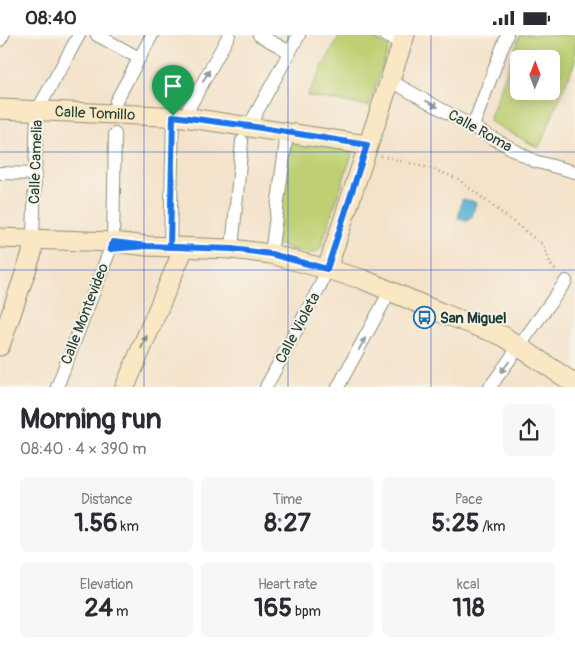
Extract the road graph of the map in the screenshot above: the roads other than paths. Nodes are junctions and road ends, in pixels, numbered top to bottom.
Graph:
1 (3, 35) edge
2 (79, 35) edge
3 (97, 35) edge
4 (152, 35) edge
5 (228, 35) edge
6 (260, 35) edge
7 (299, 35) edge
8 (385, 35) edge
9 (506, 35) edge
10 (0, 40) edge
11 (404, 40) edge
12 (290, 52) junction
13 (139, 58) junction
14 (389, 80) junction
15 (0, 109) edge
16 (37, 111) junction
17 (114, 114) junction
18 (178, 117) junction
19 (473, 126) junction
20 (286, 133) junction
21 (115, 134) dead end
22 (245, 134) junction
23 (366, 148) junction
24 (575, 171) edge
25 (0, 173) edge
26 (36, 174) junction
27 (0, 237) edge
28 (32, 244) junction
29 (111, 245) junction
30 (0, 246) edge
31 (177, 248) junction
32 (232, 249) junction
33 (271, 254) junction
34 (327, 269) junction
35 (566, 281) road end
36 (390, 291) junction
37 (0, 345) edge
38 (520, 346) junction
39 (575, 383) edge
40 (59, 386) edge
41 (125, 387) edge
42 (266, 387) edge
43 (338, 387) edge
44 (490, 387) edge

1 - 10 street
2 - 16 street, Calle Camelia
3 - 13 street
4 - 13 street
18 -> 5 street
6 - 12 street
7 - 12 street
8 - 11 street
9 - 19 street
11 - 14 main road
12 - 22 street
13 - 17 street
14 -> 19 street, Calle Roma
14 - 23 main road
15 - 16 main road, Calle Tomillo
16 - 17 main road, Calle Tomillo
16 - 26 street, Calle Camelia
17 - 18 main road, Calle Tomillo
18 - 22 main road, Calle Tomillo
18 - 31 street
19 - 24 street, Calle Roma
20 - 22 main road, Calle Tomillo
20 - 23 main road, Calle Tomillo
20 - 33 street
21 - 29 street, Calle Montevideo
22 - 32 street
23 - 34 main road
25 - 26 street
26 - 28 street, Calle Camelia
27 - 28 main road
28 - 29 main road
28 - 29 main road
28 - 30 main road
28 - 37 main road
29 - 31 main road
29 - 40 street, Calle Montevideo
31 - 32 main road
41 -> 31 main road
32 - 33 main road
33 - 34 main road
34 - 36 main road
34 - 42 street, Calle Violeta
35 - 38 street
36 - 38 main road
43 -> 36 street
38 - 39 main road
38 -> 44 street

